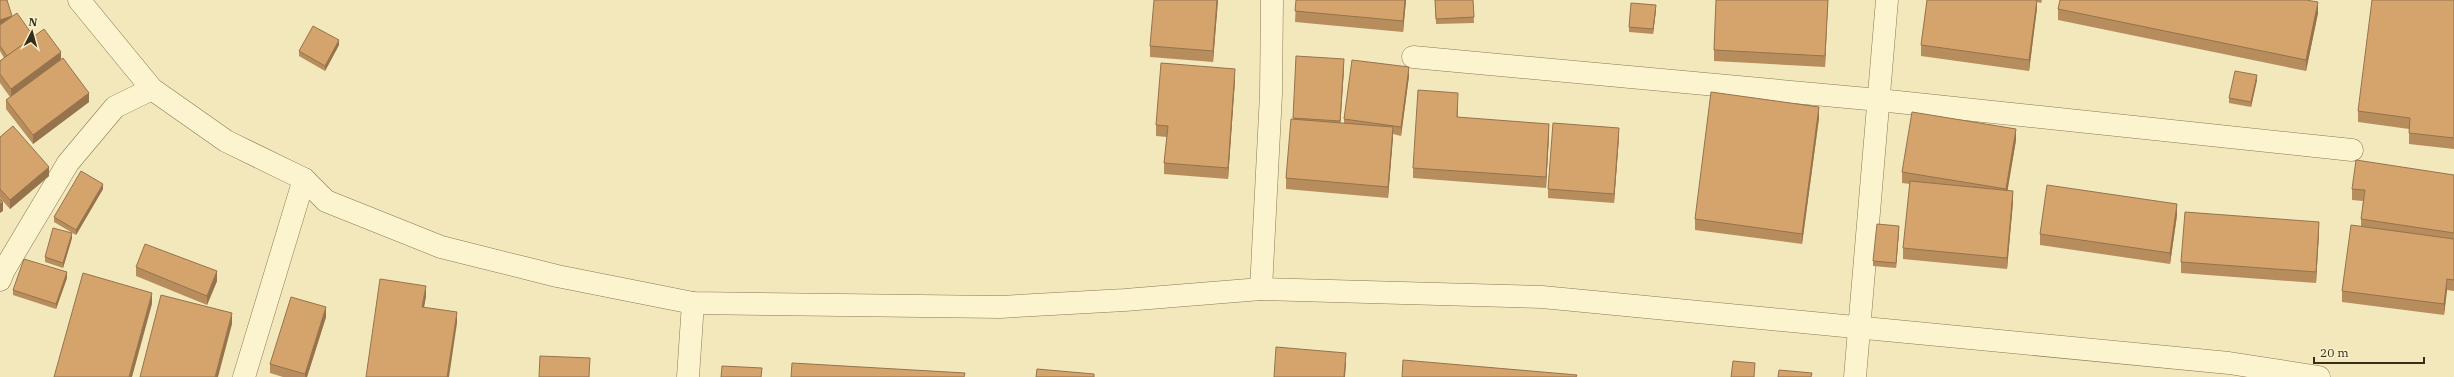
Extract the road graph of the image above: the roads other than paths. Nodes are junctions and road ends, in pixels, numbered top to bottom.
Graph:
1 (79, 0) edge
2 (1272, 0) edge
3 (1887, 0) edge
4 (1413, 57) dead end
5 (152, 89) junction
6 (1878, 100) junction
7 (2352, 150) dead end
8 (304, 179) junction
9 (0, 280) edge
10 (1261, 289) junction
11 (693, 303) junction
12 (1860, 327) junction
13 (244, 377) edge
14 (688, 377) edge
15 (1855, 377) edge
16 (2319, 377) edge

1 - 5 street
2 - 10 street
3 - 6 street
4 - 6 street
5 - 8 street
5 - 9 street
6 - 7 street
6 - 12 street
8 - 11 street
8 - 13 street
10 - 11 street
10 - 12 street
11 - 14 street
12 - 15 street
12 - 16 street

